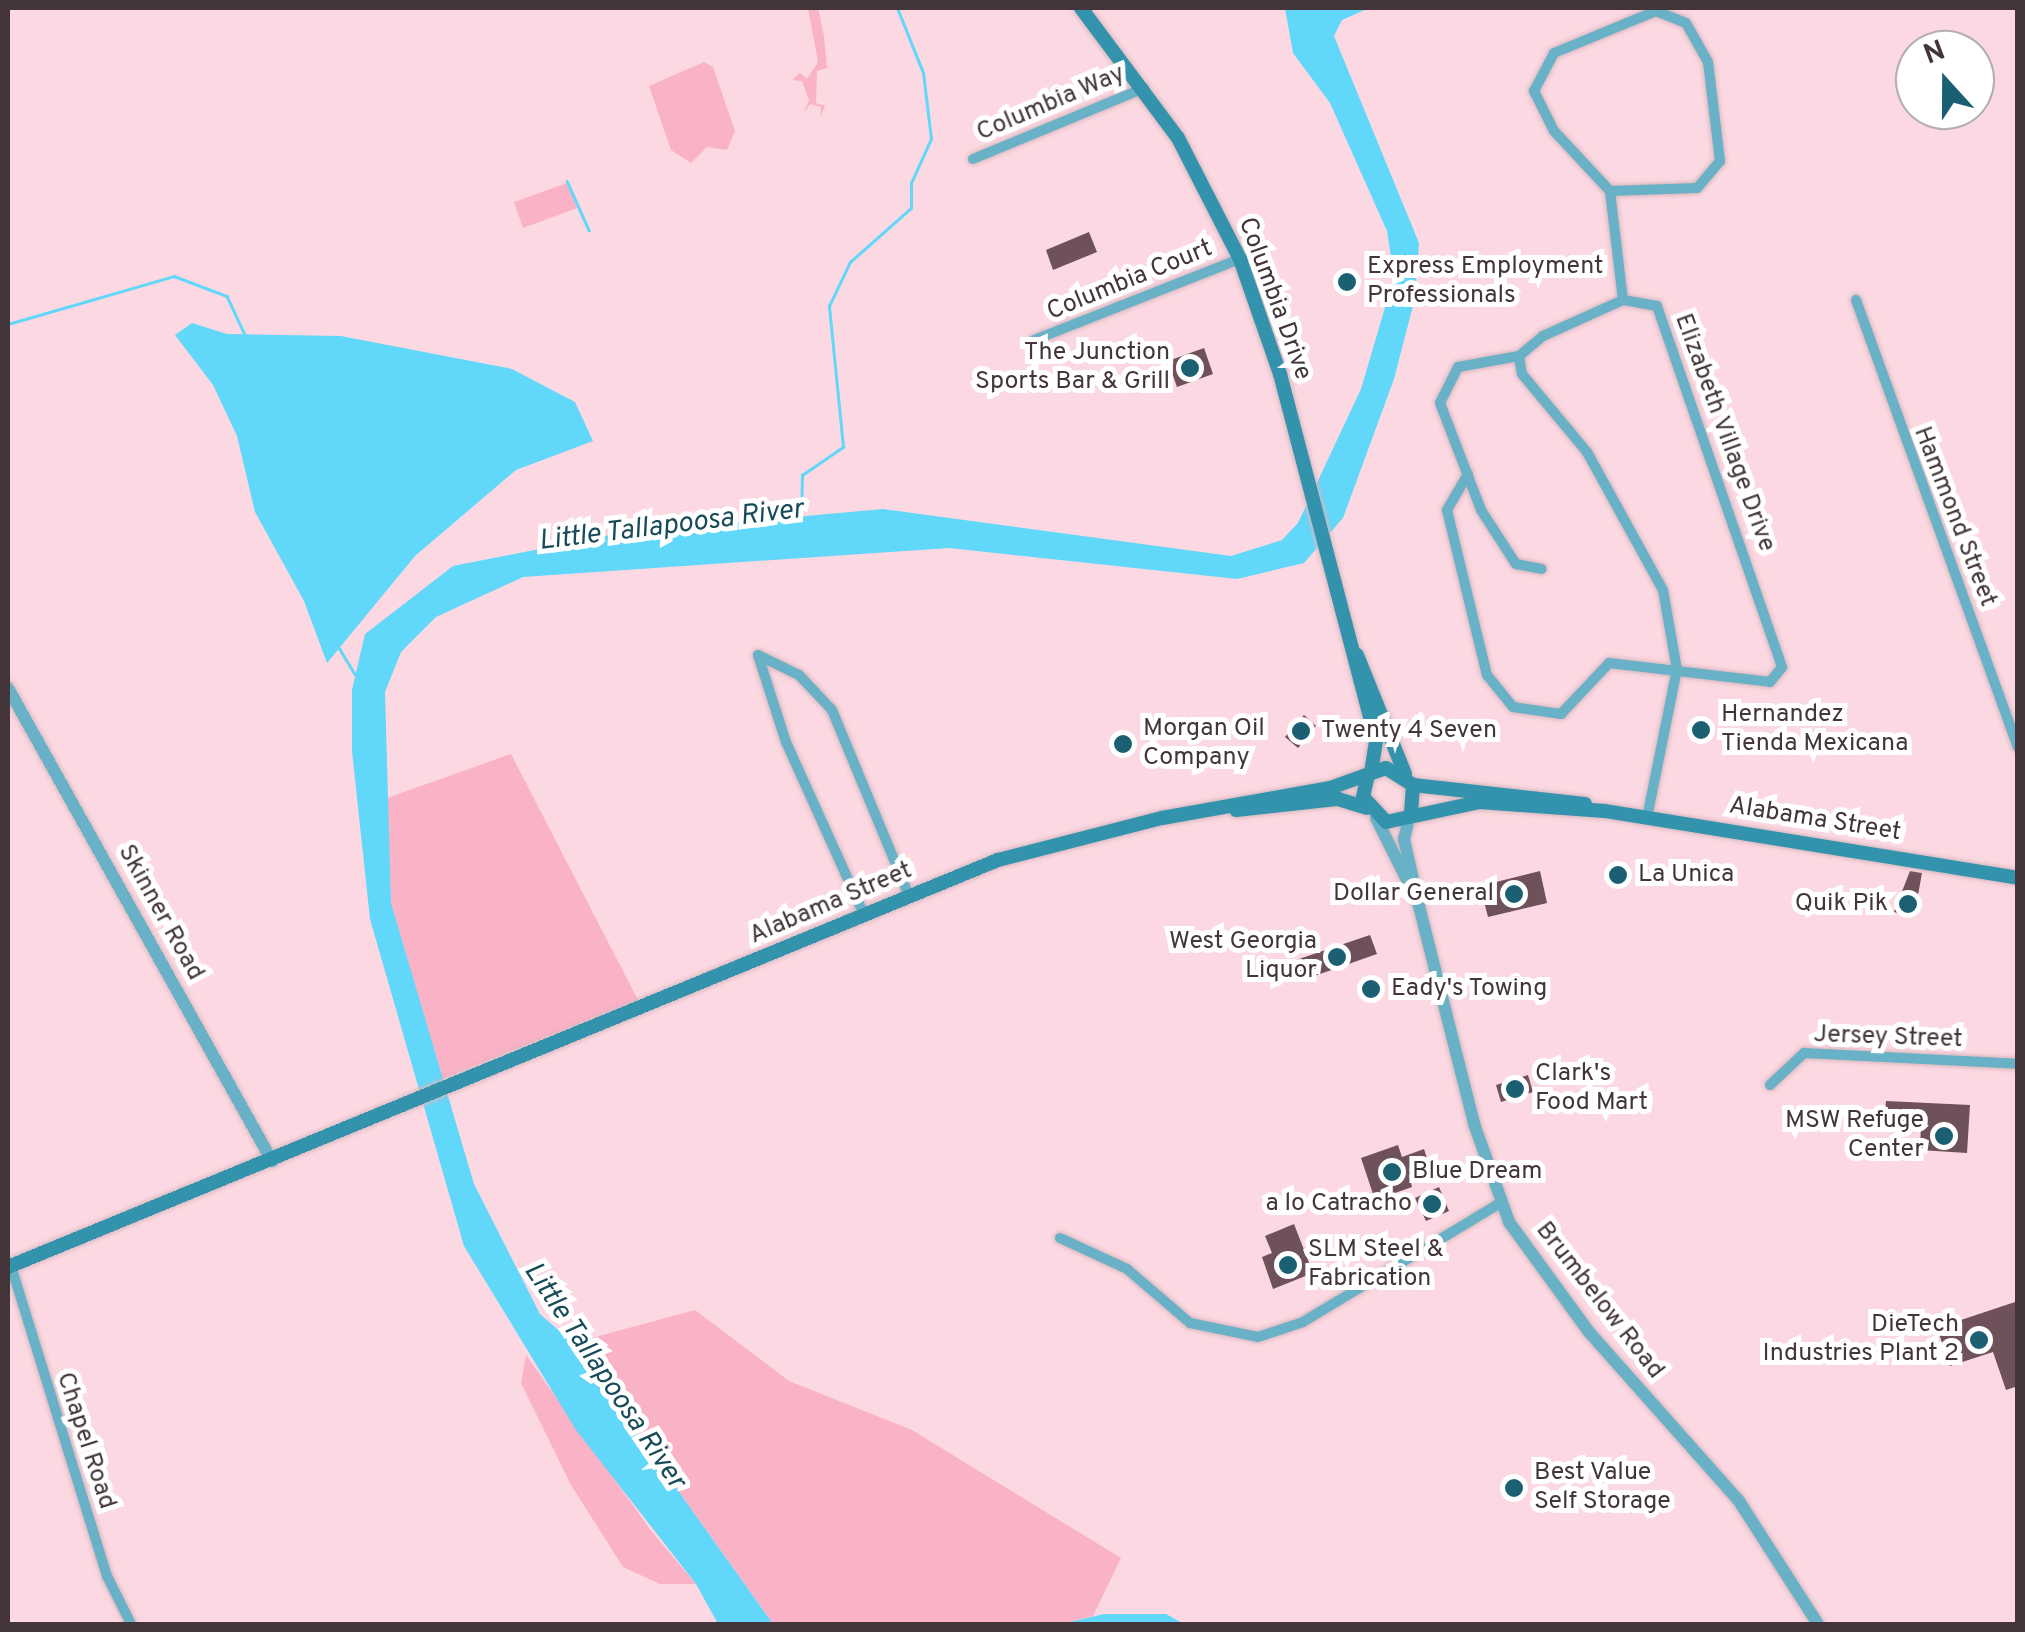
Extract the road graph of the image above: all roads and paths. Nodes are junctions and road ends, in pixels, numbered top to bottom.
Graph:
1 (1081, 8) edge
2 (1145, 87) junction
3 (972, 158) dead end
4 (1610, 191) junction
5 (1240, 259) junction
6 (1623, 300) junction
7 (1856, 300) dead end
8 (1034, 340) dead end
9 (1519, 356) junction
10 (1468, 474) junction
11 (1542, 569) dead end
12 (1350, 641) junction
13 (1677, 669) junction
14 (8, 688) edge
15 (2018, 748) edge
16 (1369, 774) junction
17 (1410, 780) junction
18 (1216, 810) junction
19 (1605, 811) junction
20 (1371, 813) junction
21 (1410, 817) junction
22 (1648, 818) junction
23 (2018, 878) edge
24 (910, 896) junction
25 (1418, 902) junction
26 (864, 915) junction
27 (2018, 1064) edge
28 (1770, 1085) dead end
29 (272, 1160) junction
30 (1500, 1203) junction
31 (1060, 1238) dead end
32 (9, 1266) edge
33 (131, 1624) edge
34 (1818, 1624) edge

1 - 2 main road, Columbia Drive
2 - 3 street, Columbia Way
2 - 5 main road, Columbia Drive
4 - 4 street
4 - 6 street
5 - 8 street, Columbia Court
5 - 12 main road, Columbia Drive
6 - 9 street
6 - 13 street, Elizabeth Village Drive
7 - 15 street, Hammond Street
9 - 10 street
9 - 13 street
10 - 11 street
10 - 13 street
12 - 16 main road, Columbia Drive
12 - 17 main road, Columbia Drive
13 - 22 street
14 - 29 street, Skinner Road
16 - 17 main road, Alabama Street
16 - 18 main road, Alabama Street
16 - 20 main road, Columbia Drive
17 - 19 main road, Alabama Street
17 - 21 main road
18 - 20 main road, Alabama Street
18 - 24 main road, Alabama Street
19 - 21 main road, Alabama Street
19 - 22 main road, Alabama Street
20 - 21 main road, Alabama Street
20 - 25 street, Brumbelow Road
21 - 25 street, Brumbelow Road
22 - 23 main road, Alabama Street
24 - 26 main road, Alabama Street
24 - 26 street
25 - 30 street, Brumbelow Road
26 - 29 main road, Alabama Street
27 - 28 street, Jersey Street
29 - 32 main road, Alabama Street
30 - 31 street
30 - 34 street, Brumbelow Road
32 - 33 street, Chapel Road

